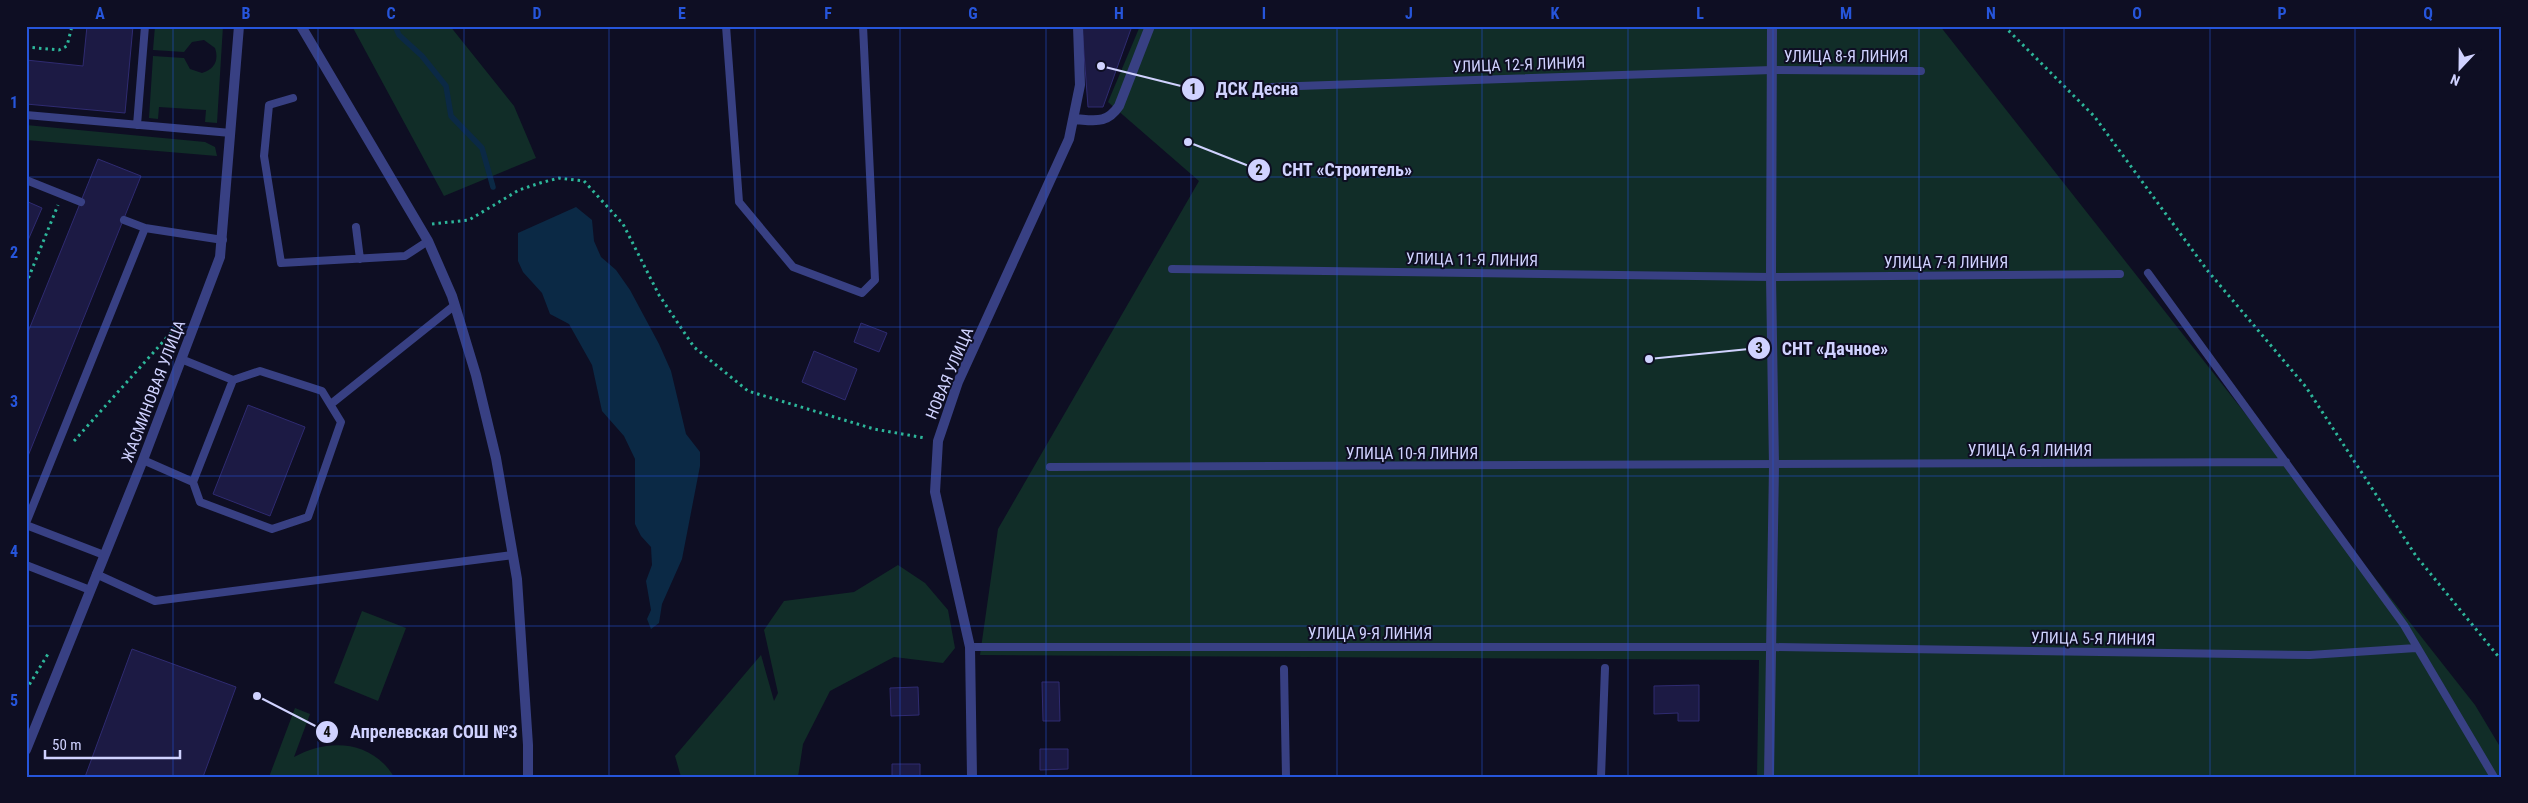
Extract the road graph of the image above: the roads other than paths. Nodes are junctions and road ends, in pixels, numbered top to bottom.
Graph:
1 (145, 26) edge
2 (239, 26) edge
3 (301, 26) edge
4 (726, 26) edge
5 (863, 26) edge
6 (1078, 26) edge
7 (1150, 26) edge
8 (1772, 26) edge
9 (1772, 70) junction
10 (1921, 70) dead end
11 (1268, 87) dead end
12 (293, 98) dead end
13 (26, 115) edge
14 (1073, 119) junction
15 (137, 125) junction
16 (231, 133) junction
17 (26, 180) edge
18 (81, 202) dead end
19 (124, 220) dead end
20 (356, 227) dead end
21 (145, 228) junction
22 (223, 240) junction
23 (428, 241) junction
24 (360, 259) junction
25 (1172, 269) dead end
26 (2148, 273) dead end
27 (2120, 274) dead end
28 (1771, 277) junction
29 (455, 305) junction
30 (181, 359) junction
31 (233, 380) junction
32 (331, 404) junction
33 (142, 460) junction
34 (2286, 462) junction
35 (1774, 466) junction
36 (1050, 467) dead end
37 (193, 482) junction
38 (26, 524) edge
39 (104, 555) junction
40 (512, 555) junction
41 (26, 565) edge
42 (96, 574) junction
43 (90, 590) junction
44 (970, 647) junction
45 (1770, 647) junction
46 (2416, 648) junction
47 (1605, 668) dead end
48 (1284, 669) dead end
49 (26, 750) edge
50 (528, 777) edge
51 (972, 777) edge
52 (1286, 777) edge
53 (1601, 777) edge
54 (1769, 777) edge
55 (2494, 777) edge

1 - 15 lane
2 - 16 street, ЖАСМИНОВАЯ УЛИЦА
3 - 23 street
4 - 5 lane
6 - 14 street, НОВАЯ УЛИЦА
7 - 14 street
8 - 9 street
9 - 10 lane, УЛИЦА 8-Я ЛИНИЯ
9 - 11 lane, УЛИЦА 12-Я ЛИНИЯ
9 - 28 street
12 - 24 lane
13 - 15 lane
14 - 44 street, НОВАЯ УЛИЦА
15 - 16 lane
16 - 22 street, ЖАСМИНОВАЯ УЛИЦА
17 - 18 lane
19 - 21 lane
20 - 24 lane
21 - 22 lane
21 - 38 lane
22 - 30 street, ЖАСМИНОВАЯ УЛИЦА
23 - 24 lane
23 - 29 street
25 - 28 lane, УЛИЦА 11-Я ЛИНИЯ
26 - 34 lane
27 - 28 lane, УЛИЦА 7-Я ЛИНИЯ
28 - 35 street
29 - 32 lane
29 - 40 street
30 - 31 lane
30 - 33 street, ЖАСМИНОВАЯ УЛИЦА
31 - 32 lane
31 - 37 lane
32 - 37 lane
33 - 37 lane
33 - 39 street, ЖАСМИНОВАЯ УЛИЦА
34 - 35 lane, УЛИЦА 6-Я ЛИНИЯ
34 - 46 lane
35 - 36 lane, УЛИЦА 10-Я ЛИНИЯ
35 - 45 street
38 - 39 lane
39 - 42 street, ЖАСМИНОВАЯ УЛИЦА
40 - 42 lane
40 - 50 street
41 - 43 lane
42 - 43 street, ЖАСМИНОВАЯ УЛИЦА
43 - 49 street, ЖАСМИНОВАЯ УЛИЦА
44 - 45 lane, УЛИЦА 9-Я ЛИНИЯ
44 - 51 street, НОВАЯ УЛИЦА
45 - 46 lane, УЛИЦА 5-Я ЛИНИЯ
45 - 54 street
46 - 55 lane
47 - 53 lane
48 - 52 lane

